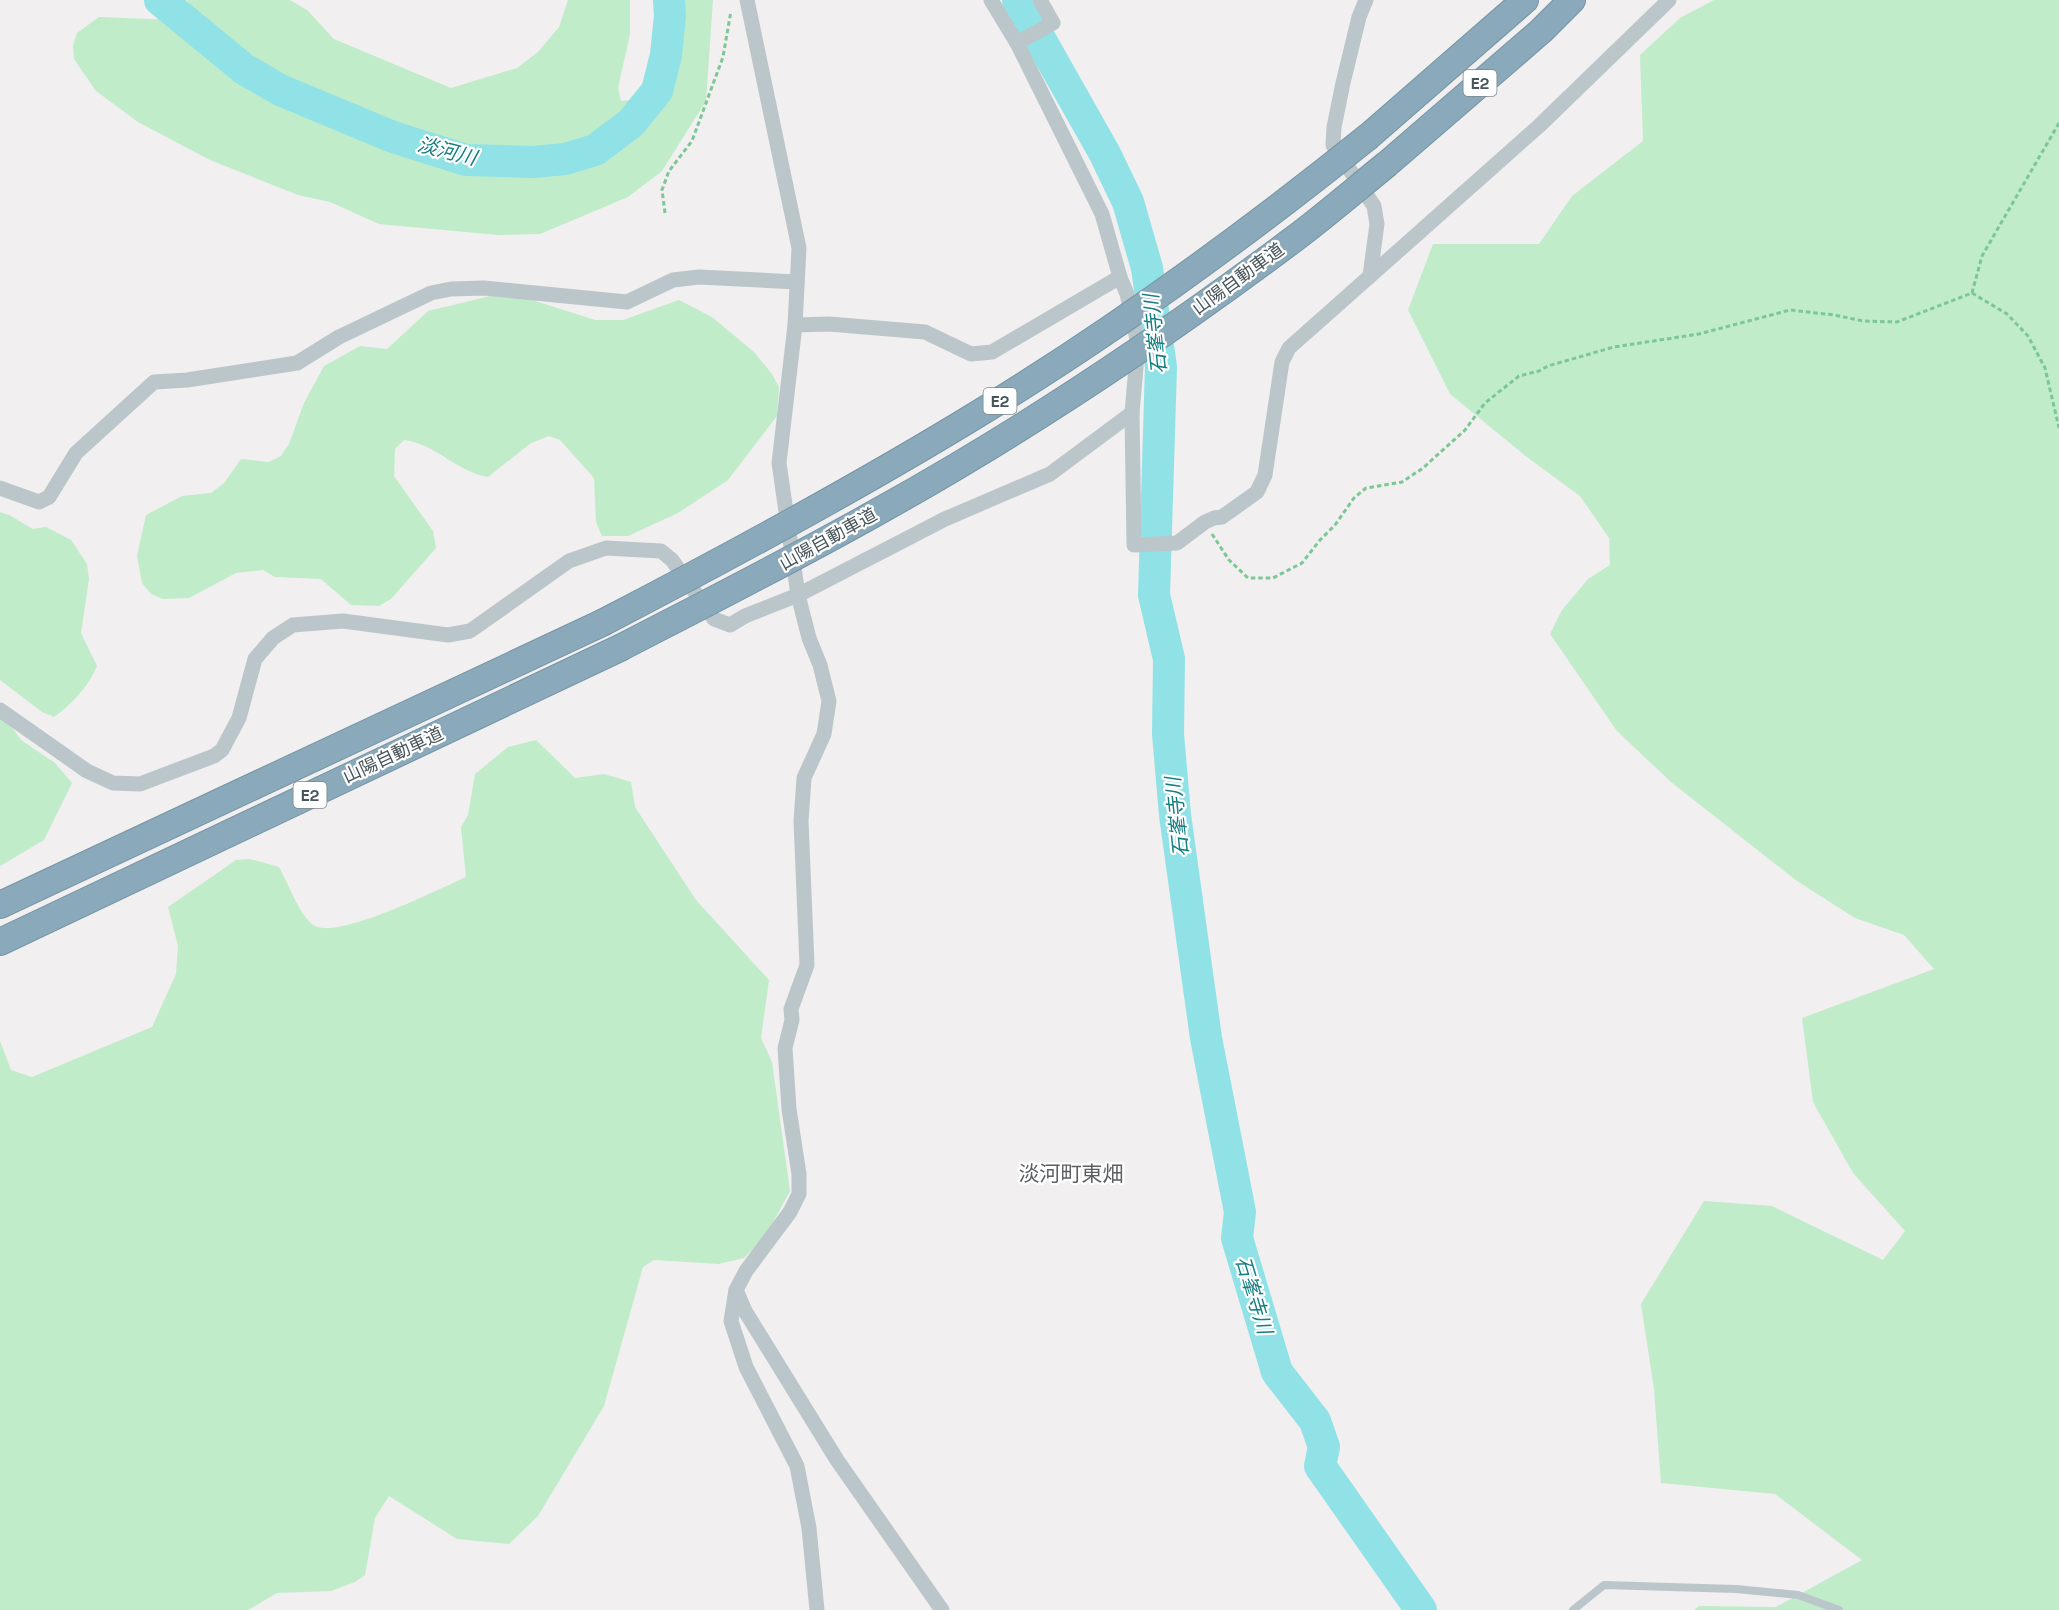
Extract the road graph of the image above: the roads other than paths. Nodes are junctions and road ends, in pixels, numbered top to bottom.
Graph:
1 (747, 0) edge
2 (991, 0) edge
3 (1040, 0) edge
4 (1366, 0) edge
5 (1525, 0) edge
6 (1572, 0) edge
7 (1669, 0) edge
8 (1017, 43) junction
9 (1370, 276) junction
10 (1120, 277) junction
11 (797, 282) junction
12 (795, 325) junction
13 (1132, 413) junction
14 (0, 488) edge
15 (798, 595) junction
16 (0, 710) edge
17 (0, 905) edge
18 (0, 942) edge
19 (736, 1290) junction
20 (817, 1610) edge
21 (942, 1610) edge
22 (1573, 1610) edge
23 (1839, 1610) edge

1 - 11 street
2 - 8 street
3 - 8 street
4 - 9 street
5 - 17 highway, 山陽自動車道 / E2, bridge
6 - 18 highway, 山陽自動車道 / E2, bridge
7 - 9 street
8 - 10 street
9 - 13 street
10 - 12 street
10 - 13 street
11 - 12 street
11 - 14 street
12 - 15 street
13 - 15 street
15 - 16 street
15 - 19 street
19 - 20 street
19 - 21 street
22 - 23 lane

